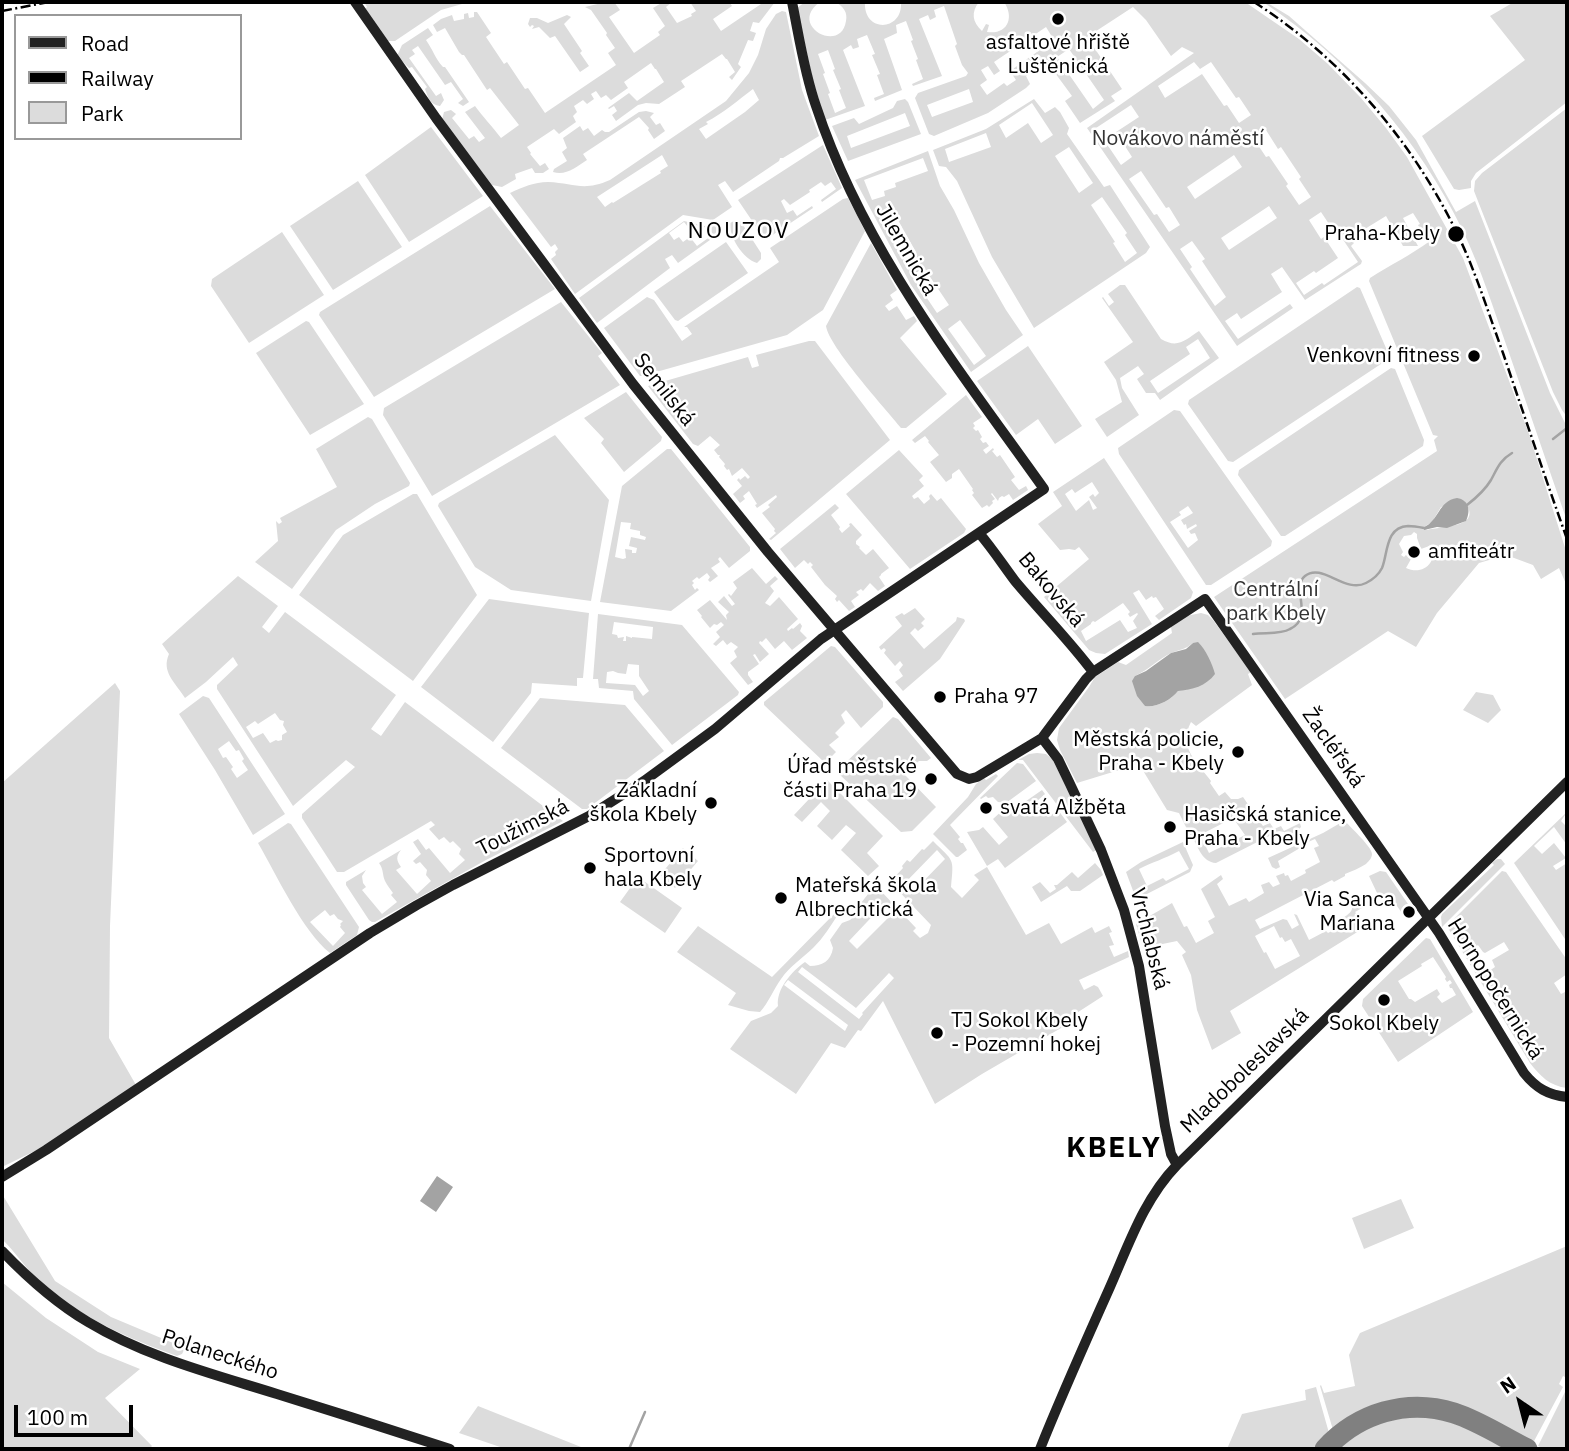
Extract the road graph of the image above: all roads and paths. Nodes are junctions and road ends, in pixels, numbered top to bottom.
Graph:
1 (355, 2) edge
2 (792, 2) edge
3 (1044, 489) joint
4 (979, 533) junction
5 (834, 631) junction
6 (1093, 672) junction
7 (1042, 738) junction
8 (1567, 782) edge
9 (1428, 918) junction
10 (1567, 1097) edge
11 (1177, 1165) junction
12 (2, 1177) edge
13 (2, 1251) edge
14 (450, 1449) edge
15 (1040, 1449) edge

1 - 5 street, Semilská
2 - 3 street, Jilemnická
3 - 4 street, Toužimská
4 - 5 street, Toužimská
4 - 6 street, Bakovská
5 - 7 street, Semilská
5 - 12 street, Toužimská
6 - 7 street
6 - 9 street, Žacléřská
7 - 11 street, Vrchlabská
8 - 9 street, Mladoboleslavská
9 - 10 street, Hornopočernická
9 - 11 street, Mladoboleslavská
11 - 15 street, Mladoboleslavská
13 - 14 street, Polaneckého

